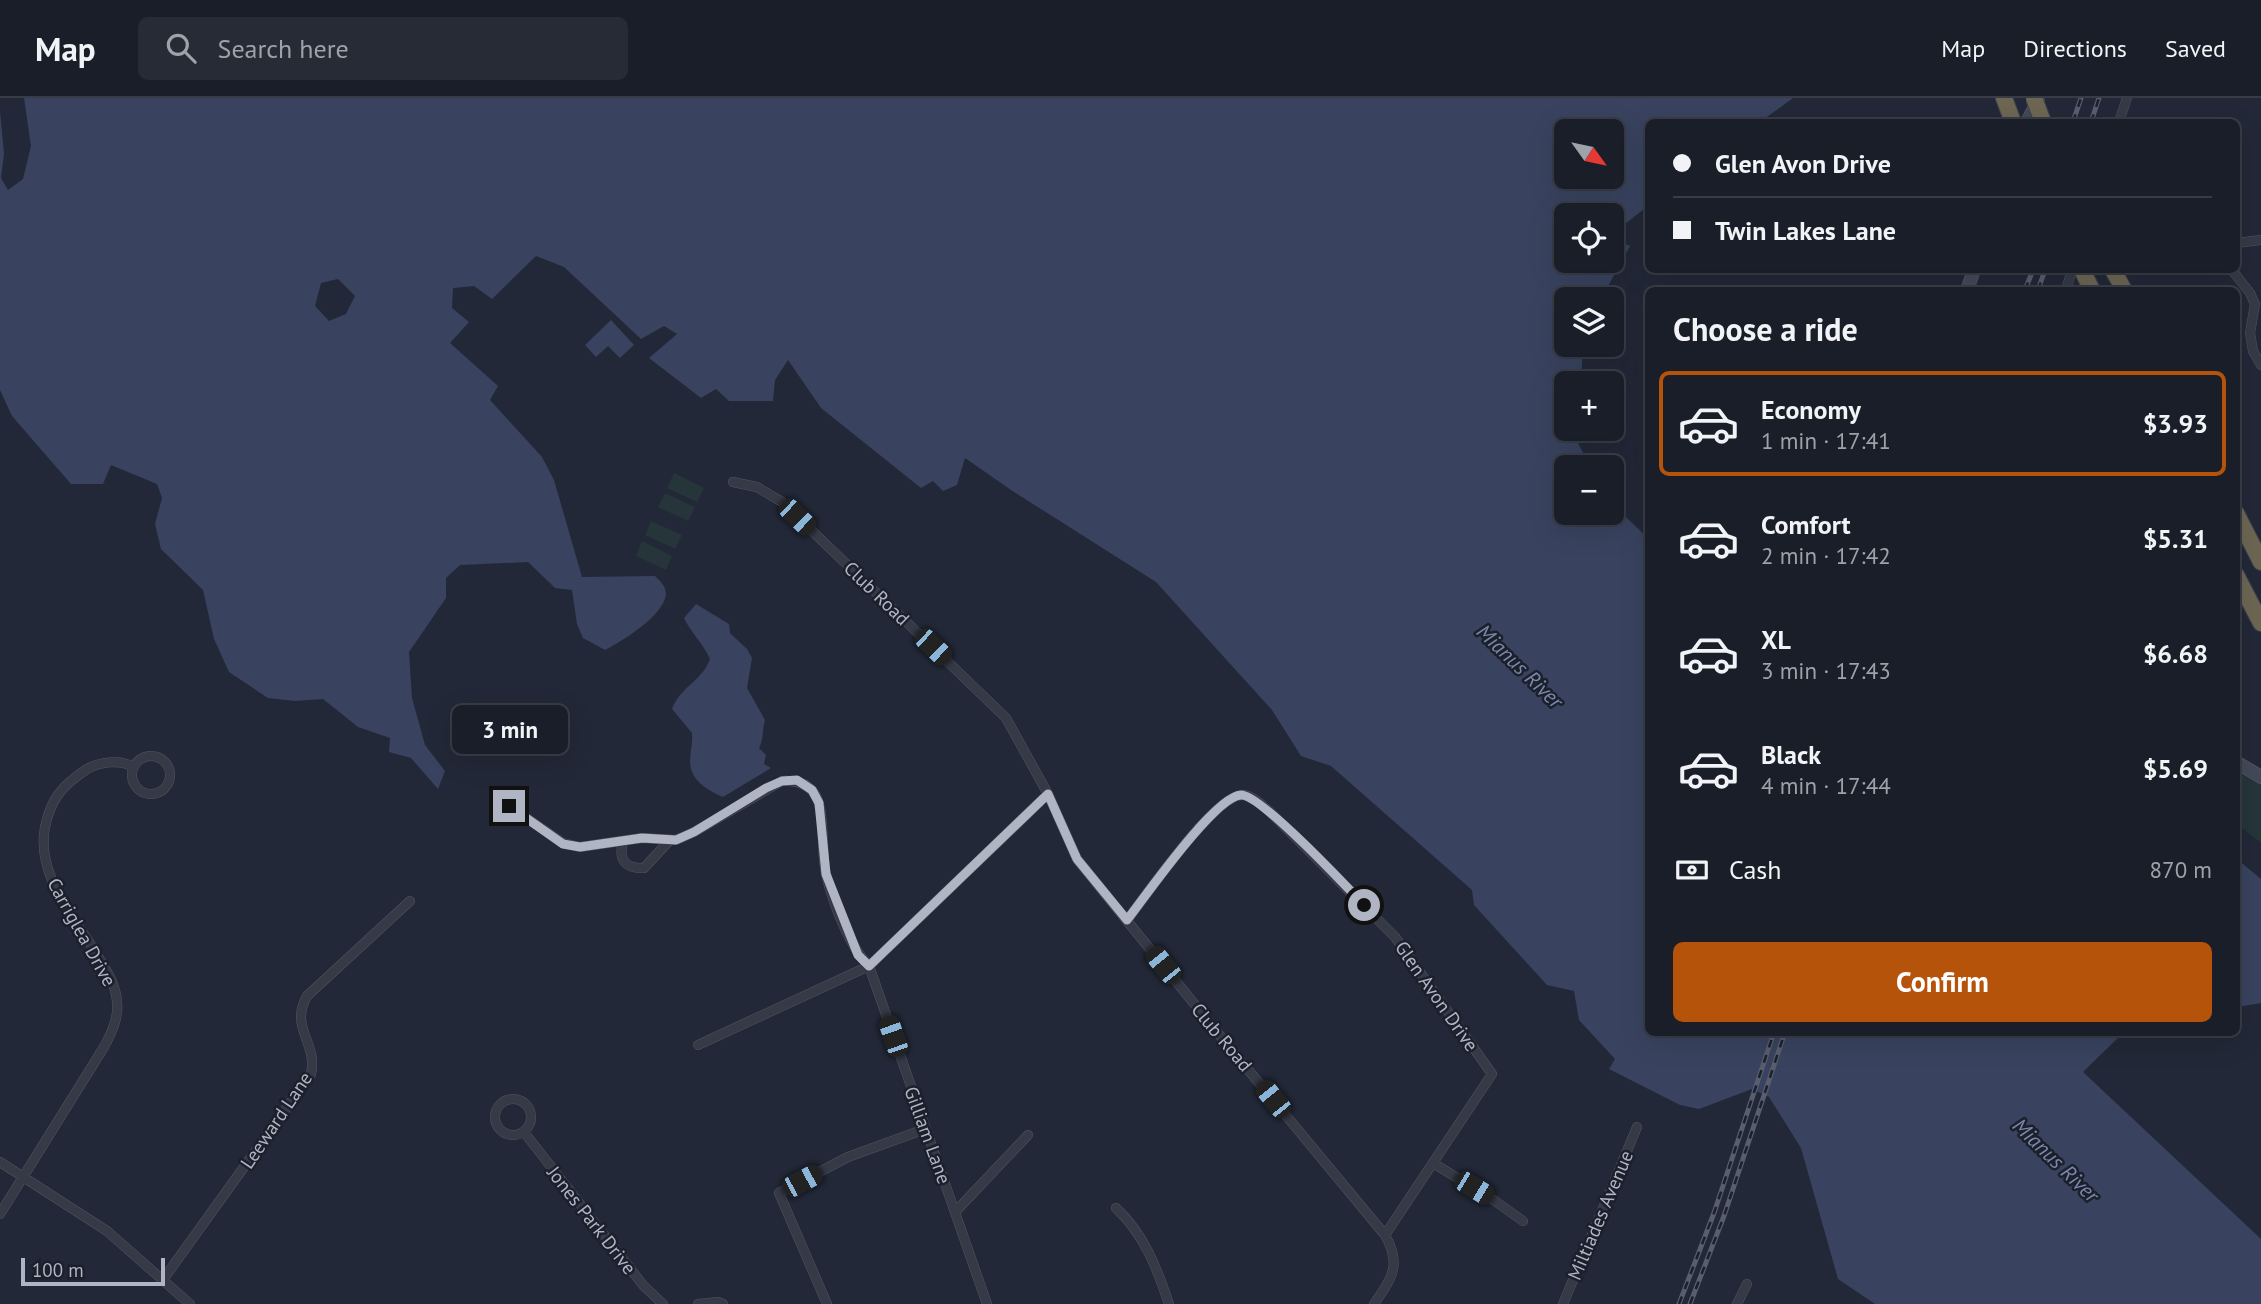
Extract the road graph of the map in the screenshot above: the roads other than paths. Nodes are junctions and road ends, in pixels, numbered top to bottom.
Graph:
1 (2004, 98) edge
2 (2034, 98) edge
3 (2039, 98) edge
4 (2127, 98) edge
5 (2012, 119) edge
6 (2028, 119) edge
7 (2042, 119) edge
8 (2120, 119) edge
9 (2261, 240) edge
10 (2240, 243) edge
11 (2234, 273) edge
12 (2258, 301) edge
13 (2261, 365) edge
14 (733, 482) dead end
15 (2240, 521) edge
16 (2261, 562) edge
17 (2240, 583) edge
18 (2261, 623) edge
19 (2240, 764) edge
20 (133, 767) junction
21 (2261, 777) edge
22 (1048, 794) junction
23 (509, 806) dead end
24 (670, 840) junction
25 (624, 842) junction
26 (410, 901) dead end
27 (1127, 920) junction
28 (869, 966) junction
29 (698, 1045) dead end
30 (1637, 1127) dead end
31 (925, 1129) junction
32 (524, 1132) junction
33 (1028, 1135) dead end
34 (0, 1162) edge
35 (1433, 1163) junction
36 (24, 1177) junction
37 (1116, 1208) dead end
38 (956, 1211) junction
39 (0, 1214) edge
40 (1523, 1221) dead end
41 (1385, 1235) junction
42 (162, 1281) junction
43 (1747, 1284) dead end
44 (190, 1304) edge
45 (663, 1304) edge
46 (698, 1304) edge
47 (723, 1304) edge
48 (827, 1304) edge
49 (987, 1304) edge
50 (1169, 1304) edge
51 (1374, 1304) edge
52 (1563, 1304) edge
53 (1737, 1304) edge

1 - 5 highway
2 - 7 highway, bridge
3 - 6 main road
4 - 8 street
9 - 10 street
11 - 12 street
12 - 13 street
14 - 22 street, Club Road
15 - 16 highway
17 - 18 highway
19 - 21 main road
20 - 20 street, Carriglea Drive
20 - 36 street, Carriglea Drive
22 - 27 street, Club Road
22 - 28 street
23 - 25 street
24 - 25 street
24 - 25 street
24 - 28 street, Gilliam Lane
26 - 42 street, Leeward Lane
27 - 35 street, Glen Avon Drive
27 - 41 street, Club Road
28 - 29 street
28 - 31 street, Gilliam Lane
30 - 52 street, Miltiades Avenue
31 - 38 street, Gilliam Lane
31 - 48 street
32 - 32 street
32 - 45 street, Jones Park Drive
33 - 38 street
34 - 36 street
35 - 40 street
35 - 41 street, Glen Avon Drive
36 - 39 street, Carriglea Drive
36 - 42 street
37 - 50 street
38 - 49 street, Gilliam Lane
41 - 51 street, Club Road
42 - 44 street
43 - 53 street
46 - 47 street

